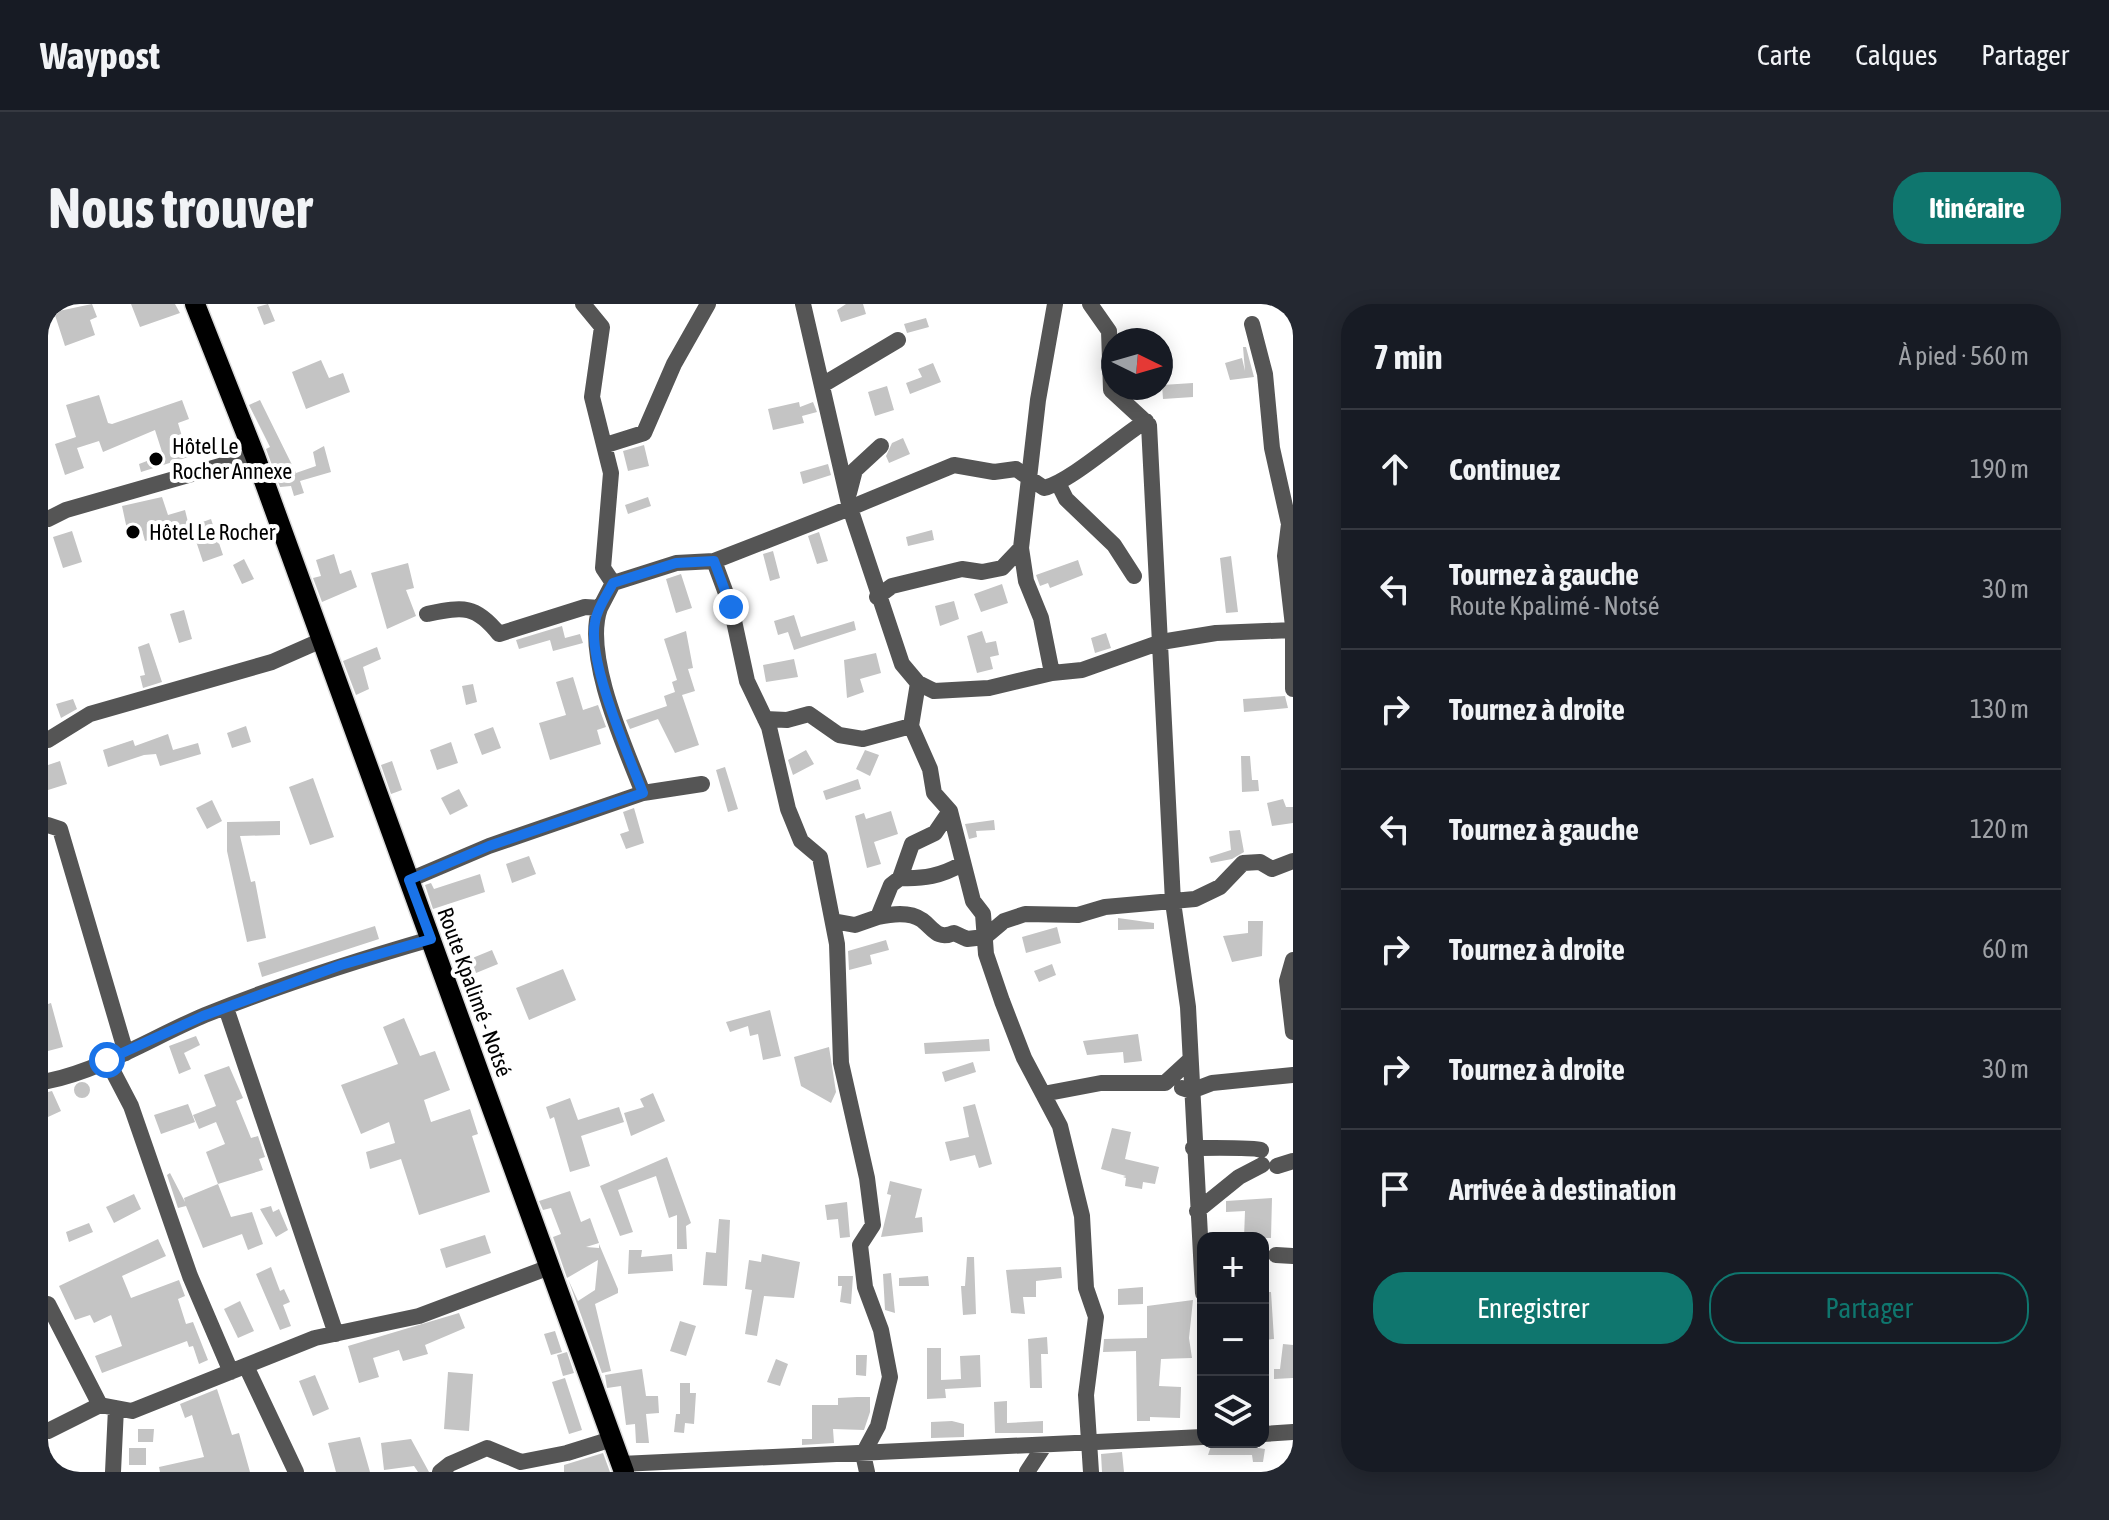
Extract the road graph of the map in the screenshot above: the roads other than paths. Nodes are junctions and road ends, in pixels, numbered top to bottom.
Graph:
1 (195, 304) edge
2 (583, 304) edge
3 (708, 304) edge
4 (803, 304) edge
5 (1055, 304) edge
6 (1090, 304) edge
7 (1252, 324) dead end
8 (898, 340) dead end
9 (824, 384) junction
10 (1146, 421) junction
11 (606, 445) junction
12 (881, 446) dead end
13 (255, 456) junction
14 (1023, 473) junction
15 (1052, 486) junction
16 (1027, 497) junction
17 (849, 504) junction
18 (50, 511) edge
19 (1021, 548) junction
20 (714, 561) junction
21 (1002, 568) junction
22 (1134, 576) dead end
23 (1026, 581) junction
24 (613, 583) junction
25 (877, 597) junction
26 (600, 608) junction
27 (427, 614) dead end
28 (1293, 630) edge
29 (322, 640) junction
30 (1160, 642) junction
31 (1052, 673) junction
32 (918, 683) junction
33 (1293, 689) edge
34 (765, 719) junction
35 (911, 726) junction
36 (48, 740) edge
37 (702, 784) dead end
38 (643, 793) junction
39 (950, 811) junction
40 (48, 825) edge
41 (1293, 861) edge
42 (962, 864) junction
43 (900, 878) junction
44 (409, 880) junction
45 (1173, 902) junction
46 (878, 917) junction
47 (833, 921) junction
48 (985, 937) junction
49 (431, 939) junction
50 (1293, 960) edge
51 (226, 1008) junction
52 (1293, 1032) edge
53 (126, 1053) junction
54 (107, 1060) junction
55 (1190, 1060) junction
56 (1293, 1075) edge
57 (48, 1081) edge
58 (1165, 1083) junction
59 (1191, 1091) junction
60 (1043, 1094) junction
61 (1193, 1148) junction
62 (1273, 1160) edge
63 (1197, 1211) junction
64 (1199, 1232) edge
65 (547, 1268) junction
66 (48, 1304) edge
67 (336, 1334) junction
68 (239, 1369) junction
69 (108, 1406) junction
70 (48, 1431) edge
71 (1293, 1432) edge
72 (1269, 1434) edge
73 (1197, 1437) edge
74 (612, 1439) junction
75 (1090, 1443) junction
76 (1044, 1446) junction
77 (863, 1454) junction
78 (623, 1468) edge
79 (113, 1472) edge
80 (296, 1472) edge
81 (440, 1472) edge
82 (867, 1472) edge
83 (1027, 1472) edge
84 (1091, 1472) edge

1 - 13 main road, Route Kpalimé - Notsé
2 - 11 street
3 - 11 street
4 - 9 street
5 - 14 street
6 - 10 street
7 - 28 street
8 - 9 street
9 - 17 street
10 - 15 street
10 - 30 street
11 - 24 street
12 - 17 street
13 - 18 street
13 - 29 main road, Route Kpalimé - Notsé
14 - 15 street
14 - 16 street
14 - 17 street
15 - 16 street
15 - 22 street
16 - 19 street
17 - 20 street
17 - 25 street
19 - 21 street
19 - 23 street
20 - 24 street
20 - 34 street
21 - 23 street
21 - 25 street
23 - 31 street
24 - 26 street
25 - 32 street
26 - 27 street
26 - 38 street
28 - 30 street
28 - 33 street
29 - 36 street
29 - 44 main road, Route Kpalimé - Notsé
30 - 31 street
30 - 45 street
31 - 32 street
32 - 35 street
34 - 35 street
34 - 47 street
35 - 39 street
37 - 38 street
38 - 44 street
39 - 42 street
39 - 43 street
40 - 53 street
41 - 45 street
42 - 43 street
42 - 48 street
43 - 46 street
44 - 49 main road, Route Kpalimé - Notsé
45 - 48 street
45 - 55 street
46 - 47 street
46 - 48 street
47 - 77 street
48 - 60 street
49 - 51 street
49 - 65 main road, Route Kpalimé - Notsé
50 - 52 street
51 - 53 street
51 - 67 street
53 - 54 street
54 - 57 street
54 - 68 street
55 - 58 street
55 - 59 street
56 - 59 street
58 - 59 street
58 - 60 street
59 - 61 street
60 - 75 street
61 - 62 street
61 - 63 street
62 - 63 street
63 - 64 street
65 - 67 street
65 - 74 main road, Route Kpalimé - Notsé
66 - 69 street
67 - 68 street
68 - 69 street
68 - 80 street
69 - 70 street
69 - 79 street
71 - 72 street
73 - 75 street
74 - 78 main road, Route Kpalimé - Notsé
74 - 81 street
75 - 76 street
75 - 84 street
76 - 77 street
76 - 83 street
77 - 78 street
77 - 82 street

